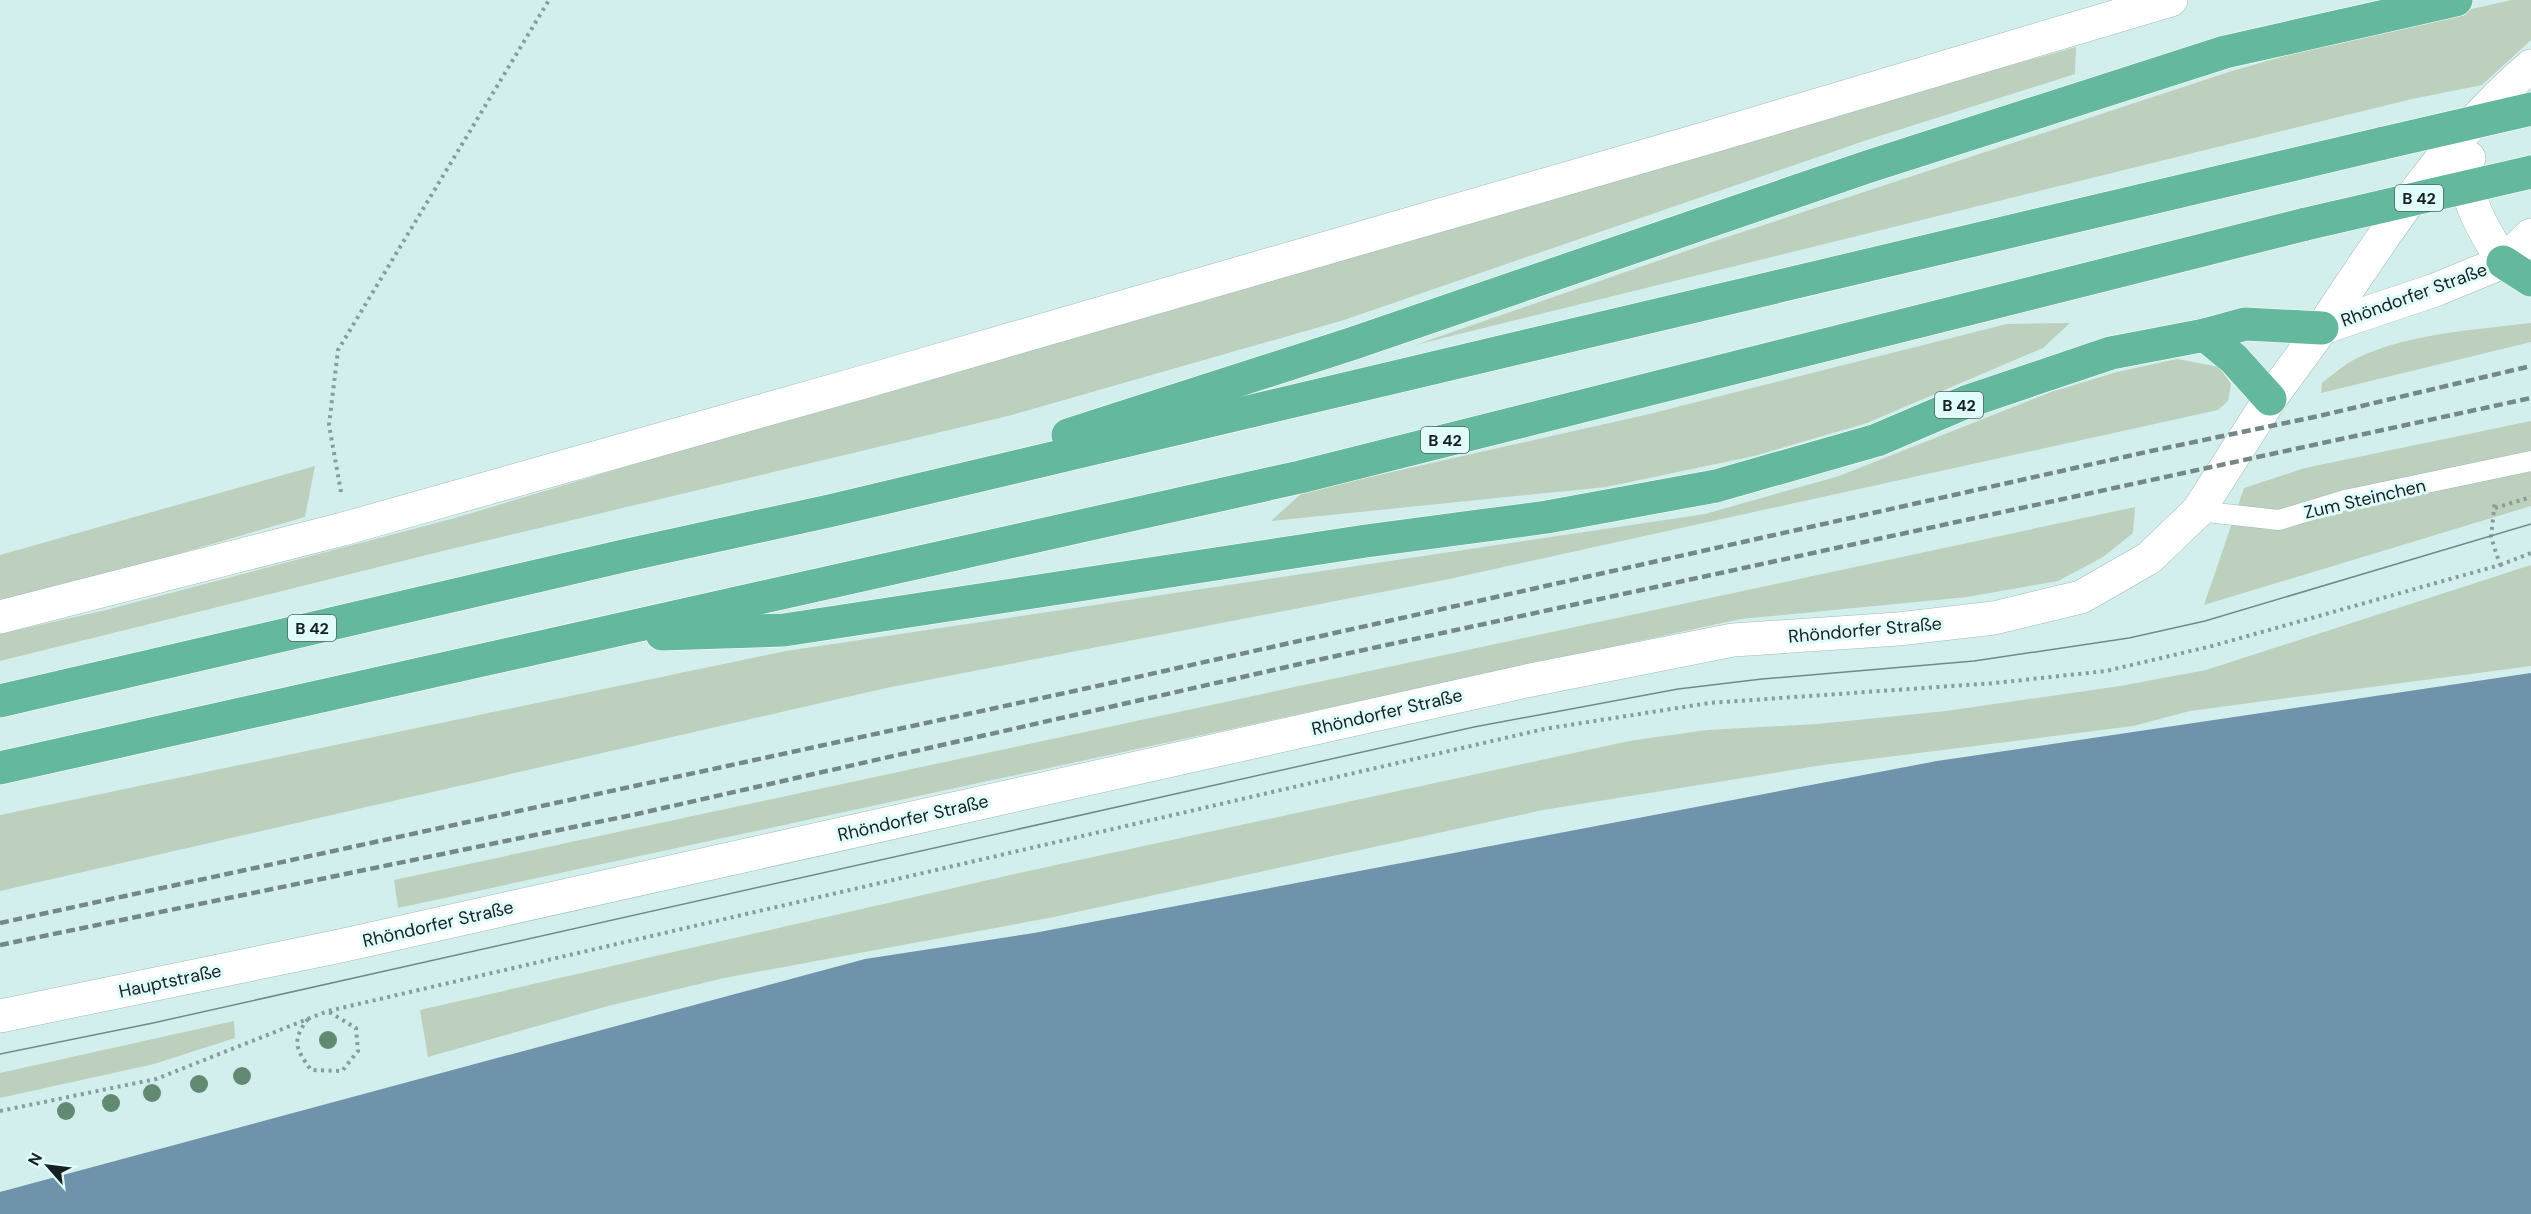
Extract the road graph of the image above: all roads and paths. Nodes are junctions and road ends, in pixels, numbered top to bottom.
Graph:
1 (549, 0) edge
2 (2171, 0) edge
3 (2456, 0) edge
4 (2531, 66) edge
5 (2493, 98) junction
6 (2531, 109) edge
7 (2531, 172) edge
8 (2531, 235) edge
9 (2503, 262) junction
10 (2531, 280) edge
11 (2322, 328) junction
12 (2205, 335) junction
13 (2270, 399) junction
14 (2531, 461) edge
15 (2493, 470) junction
16 (2531, 497) edge
17 (2495, 508) junction
18 (829, 511) junction
19 (2198, 511) junction
20 (343, 529) junction
21 (2531, 554) edge
22 (2500, 565) junction
23 (0, 617) edge
24 (579, 637) junction
25 (0, 701) edge
26 (0, 768) edge
27 (340, 946) joint
28 (328, 1011) junction
29 (0, 1016) edge
30 (309, 1018) junction
31 (0, 1111) edge

1 - 20 path
2 - 20 street
3 - 18 highway
4 - 5 street, Rhöndorfer Straße
5 - 9 street
5 - 11 street, Rhöndorfer Straße
6 - 18 highway, B 42, bridge
7 - 24 highway, B 42, bridge
8 - 9 street, Rhöndorfer Straße
9 - 10 highway
9 - 11 street, Rhöndorfer Straße
11 - 12 highway, B 42
11 - 13 street, Rhöndorfer Straße
12 - 13 highway
12 - 24 highway, B 42
13 - 19 street, Rhöndorfer Straße
14 - 15 lane, Zum Steinchen
15 - 17 path
15 - 19 lane, Zum Steinchen
16 - 17 path
17 - 22 path
18 - 25 highway, B 42
19 - 27 street, Rhöndorfer Straße
20 - 23 street
21 - 22 path
22 - 28 path
24 - 26 highway, B 42
27 - 29 street, Hauptstraße
28 - 30 path
28 - 30 path
30 - 31 path

